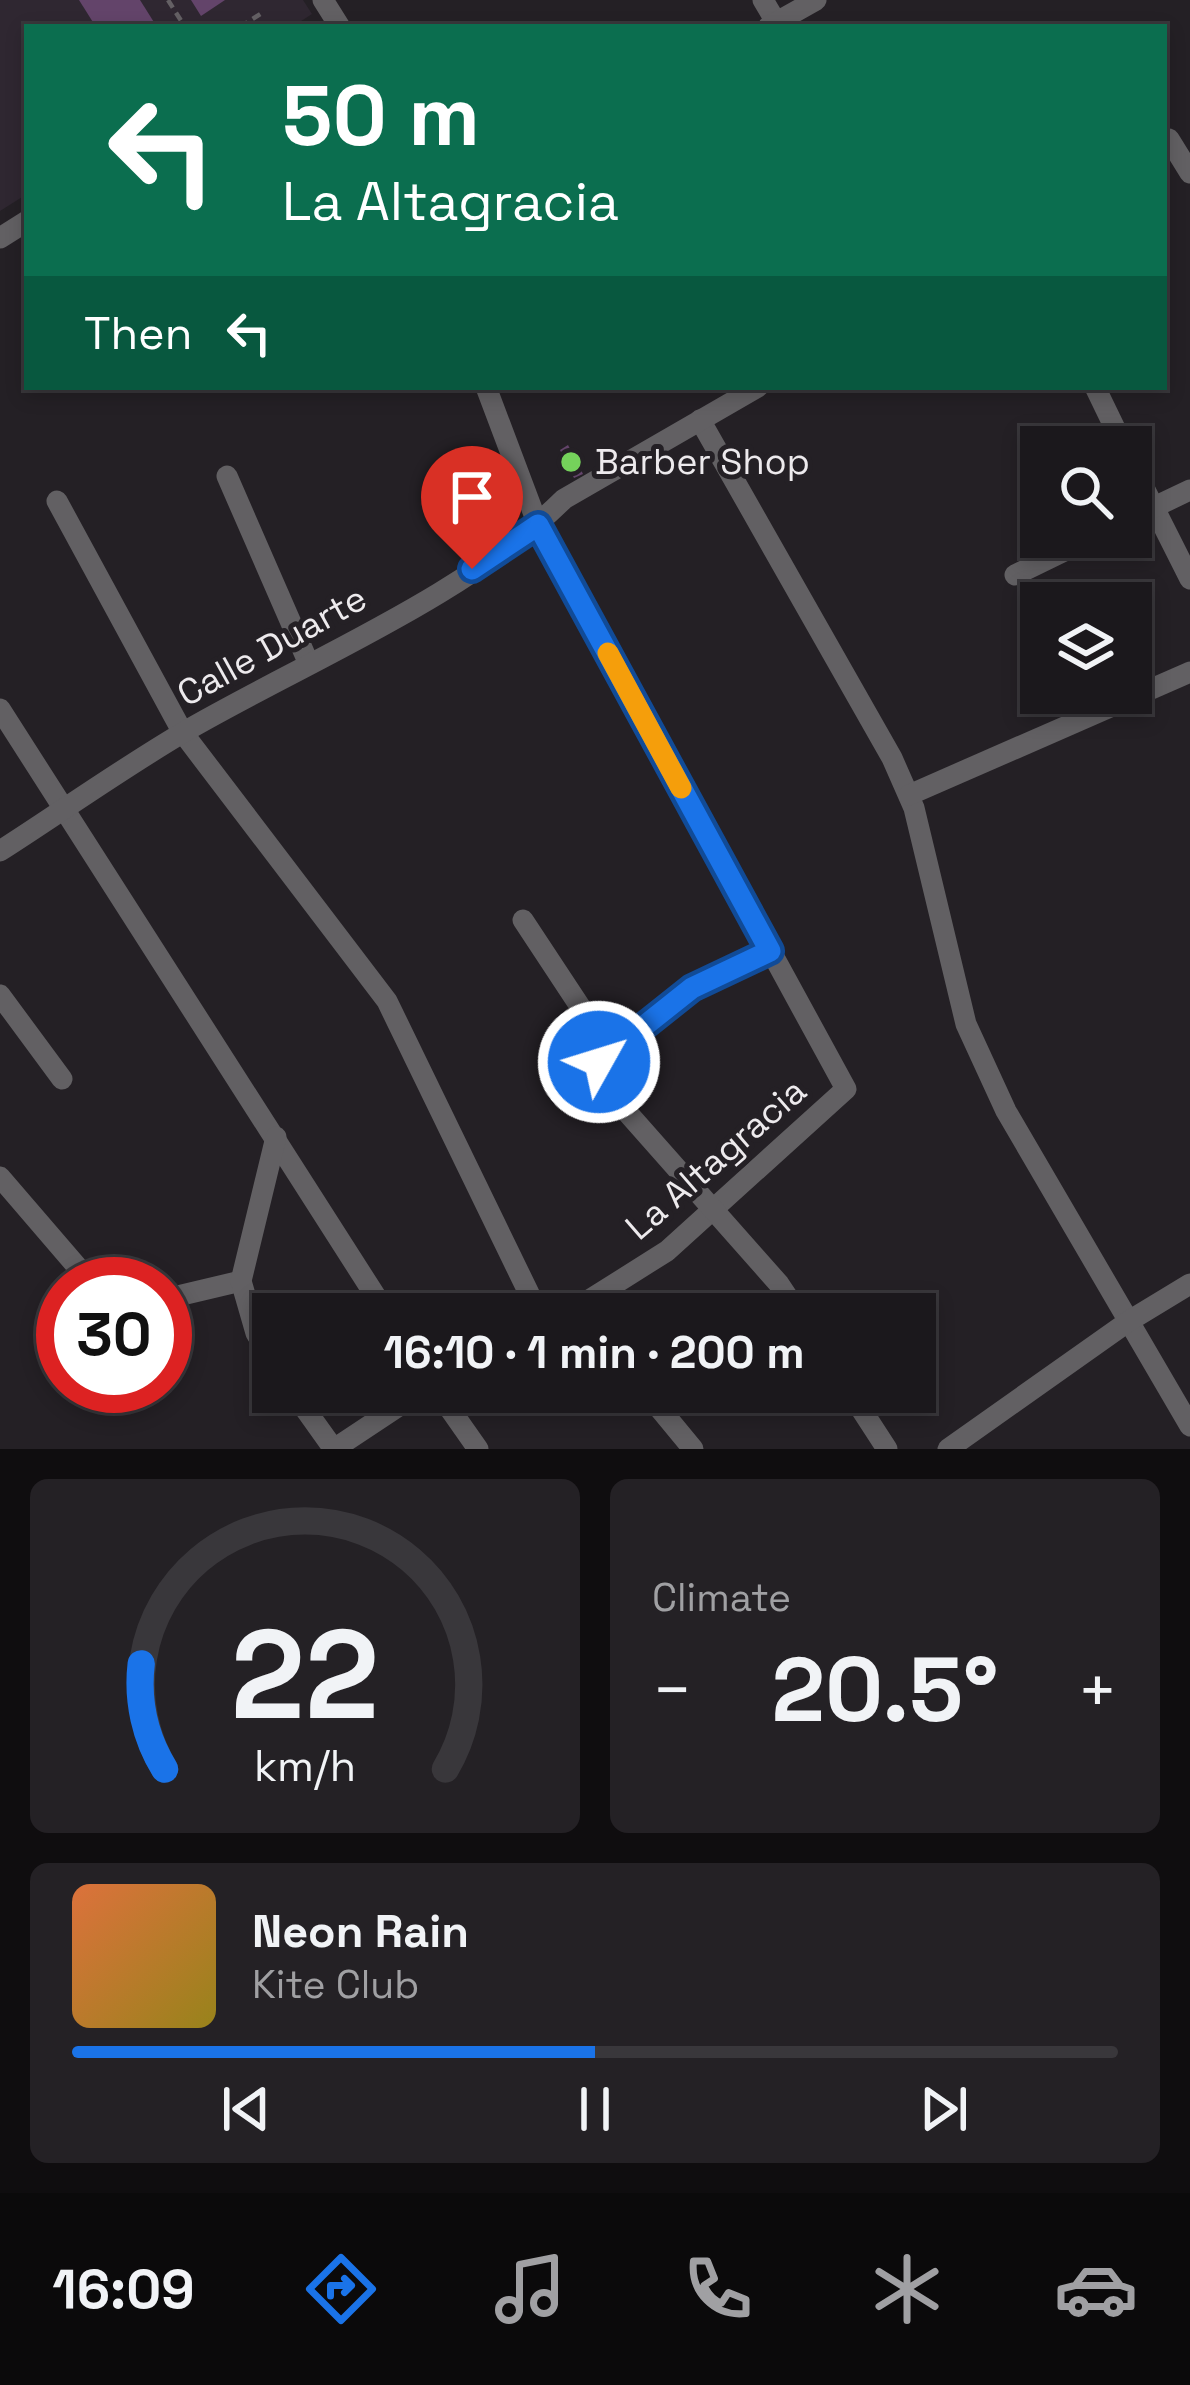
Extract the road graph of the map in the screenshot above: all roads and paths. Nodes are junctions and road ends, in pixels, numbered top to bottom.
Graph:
1 (816, 0) edge
2 (265, 11) dead end
3 (245, 24) edge
4 (776, 24) edge
5 (1190, 125) edge
6 (1167, 141) edge
7 (1190, 173) edge
8 (487, 390) edge
9 (753, 390) edge
10 (1096, 390) edge
11 (700, 420) junction
12 (1114, 426) edge
13 (227, 476) dead end
14 (1190, 490) edge
15 (57, 501) dead end
16 (1153, 508) joint
17 (538, 525) junction
18 (1050, 558) edge
19 (1015, 575) dead end
20 (1190, 579) edge
21 (309, 664) junction
22 (1190, 672) edge
23 (0, 709) edge
24 (183, 733) junction
25 (908, 795) junction
26 (65, 809) junction
27 (0, 851) edge
28 (523, 920) dead end
29 (770, 951) junction
30 (0, 995) edge
31 (599, 1062) junction
32 (62, 1078) dead end
33 (276, 1137) junction
34 (0, 1177) edge
35 (712, 1211) junction
36 (69, 1257) edge
37 (241, 1281) junction
38 (1190, 1283) edge
39 (192, 1293) edge
40 (374, 1293) edge
41 (529, 1293) edge
42 (613, 1293) edge
43 (785, 1293) edge
44 (252, 1319) edge
45 (1130, 1321) junction
46 (308, 1413) edge
47 (388, 1413) edge
48 (453, 1413) edge
49 (663, 1413) edge
50 (864, 1413) edge
51 (1190, 1426) edge
52 (334, 1449) edge
53 (478, 1449) edge
54 (693, 1449) edge
55 (887, 1449) edge
56 (948, 1449) edge

1 - 4 street
2 - 3 path
5 - 6 street
6 - 7 street
8 - 17 street, La Altagracia
9 - 11 street, Calle Duarte
10 - 12 street
11 - 17 street, Calle Duarte
11 - 25 street
13 - 21 street
14 - 16 street
15 - 24 street
16 - 20 street
17 - 21 street, Calle Duarte
17 - 29 street, La Altagracia
18 - 19 street
21 - 24 street, Calle Duarte
22 - 25 street
23 - 26 street
24 - 26 street, Calle Duarte
24 - 41 street
25 - 45 street
26 - 27 street, Calle Duarte
26 - 33 street
28 - 31 street
29 - 31 street
29 - 35 street, La Altagracia
30 - 32 street
31 - 35 street
33 - 37 street
33 - 40 street
34 - 36 street
35 - 42 street, La Altagracia
35 - 43 street
37 - 39 street
37 - 44 street
38 - 45 street
45 - 51 street
45 - 56 street
46 - 52 street
47 - 52 street
48 - 53 street
49 - 54 street
50 - 55 street

